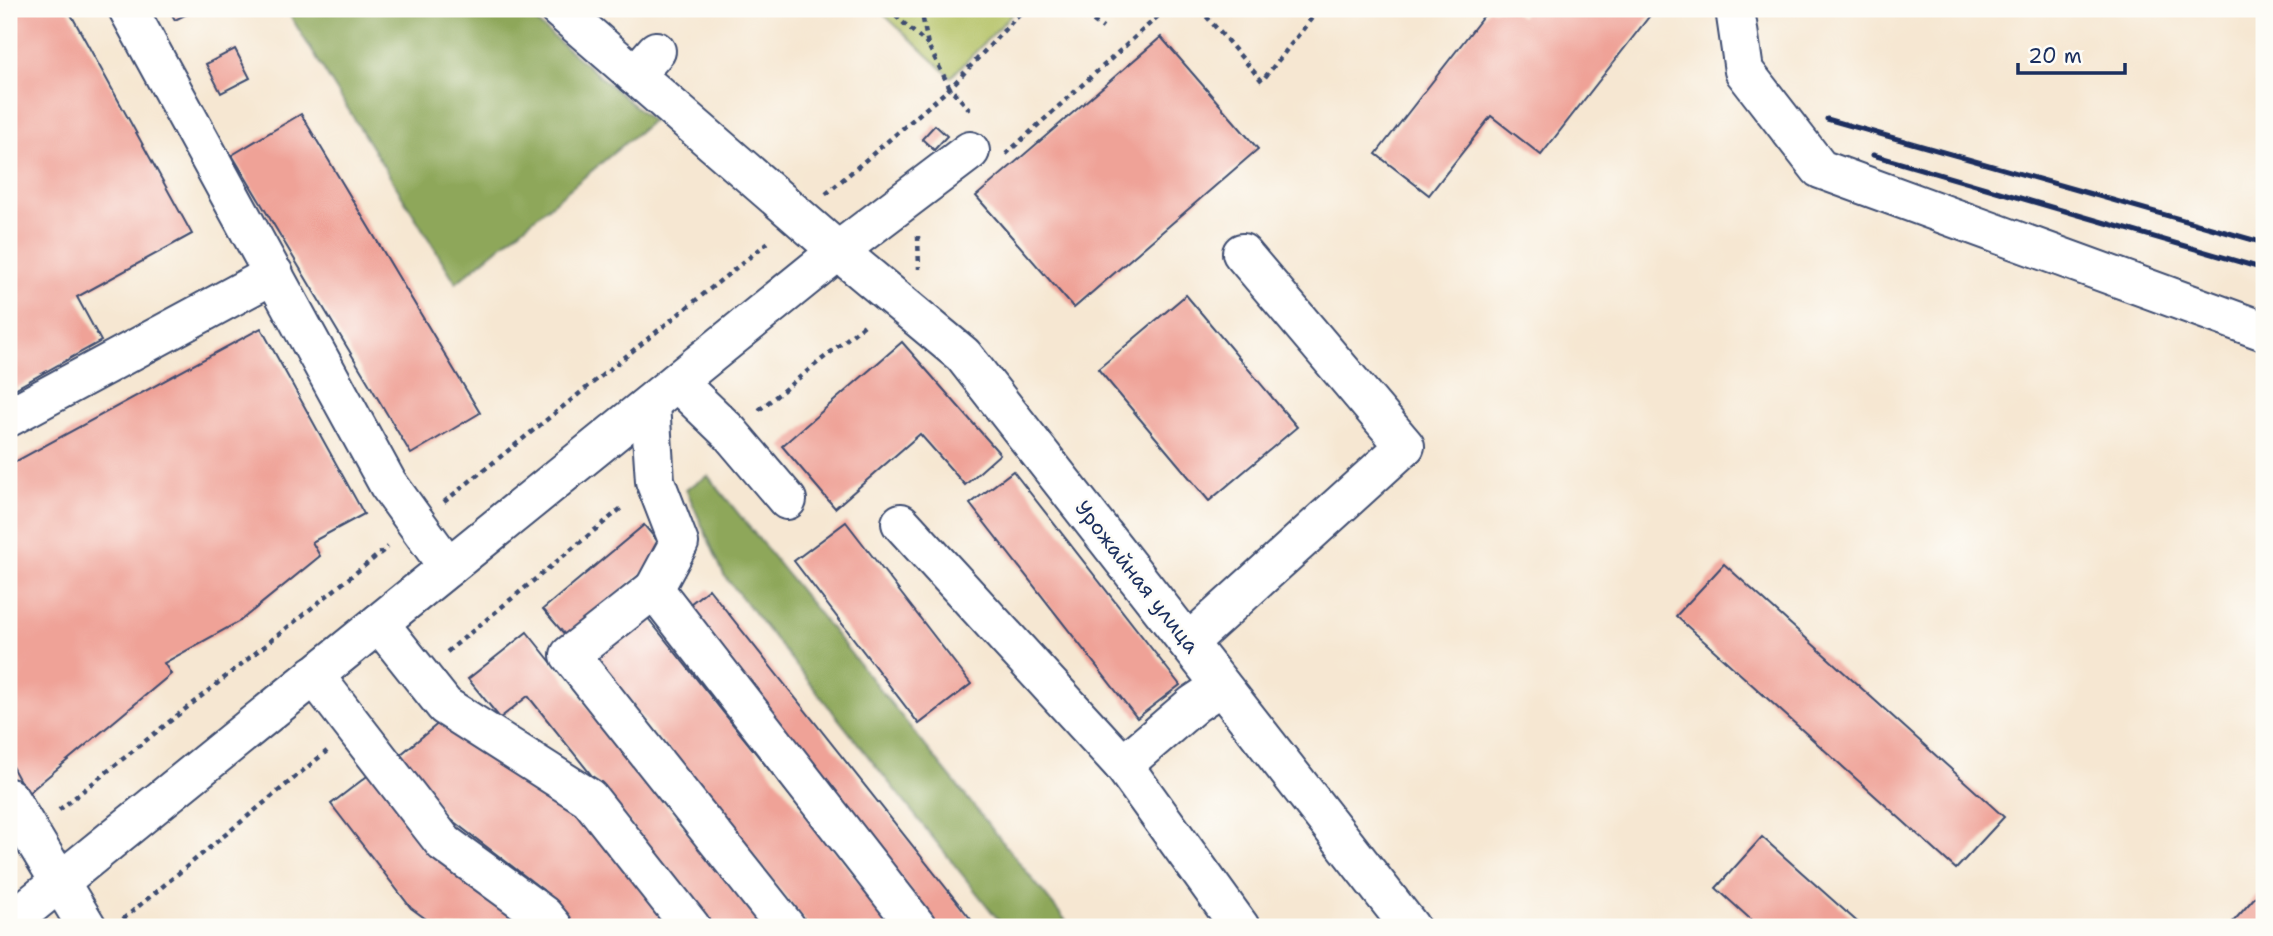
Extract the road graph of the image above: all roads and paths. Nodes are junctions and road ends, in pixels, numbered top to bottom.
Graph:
1 (128, 9) edge
2 (559, 9) edge
3 (888, 9) edge
4 (920, 9) edge
5 (1024, 9) edge
6 (1077, 9) edge
7 (1200, 9) edge
8 (1319, 9) edge
9 (1735, 9) edge
10 (1103, 28) dead end
11 (928, 45) junction
12 (950, 88) junction
13 (974, 114) dead end
14 (970, 151) dead end
15 (799, 218) junction
16 (838, 251) junction
17 (1242, 253) dead end
18 (274, 274) junction
19 (2264, 331) edge
20 (663, 393) junction
21 (9, 417) edge
22 (787, 500) dead end
23 (901, 523) dead end
24 (416, 524) junction
25 (448, 567) junction
26 (654, 589) junction
27 (379, 623) junction
28 (1188, 643) junction
29 (314, 675) junction
30 (1222, 685) junction
31 (1123, 765) junction
32 (9, 798) edge
33 (29, 833) junction
34 (60, 882) junction
35 (9, 923) edge
36 (87, 927) edge
37 (553, 927) edge
38 (691, 927) edge
39 (786, 927) edge
40 (917, 927) edge
41 (1240, 927) edge
42 (1410, 927) edge

1 - 18 street
2 - 15 street, Урожайная улица
3 - 11 path
4 - 11 path
5 - 12 path
6 - 10 path
7 - 8 path
9 - 19 street
11 - 12 path
12 - 13 path
12 - 15 path
14 - 16 street
15 - 16 street, Урожайная улица
15 - 24 path
16 - 20 street
16 - 28 street, Урожайная улица
17 - 28 street
18 - 21 street
18 - 24 street
20 - 22 street
20 - 25 street
20 - 26 street
23 - 31 street
24 - 25 street
24 - 33 path
25 - 27 street
26 - 39 street
26 - 40 street
27 - 29 street
27 - 38 street
28 - 30 street, Урожайная улица
29 - 34 street
29 - 37 street
30 - 31 street
30 - 42 street, Урожайная улица
31 - 41 street
32 - 33 street
33 - 34 street
34 - 35 street
34 - 36 street

